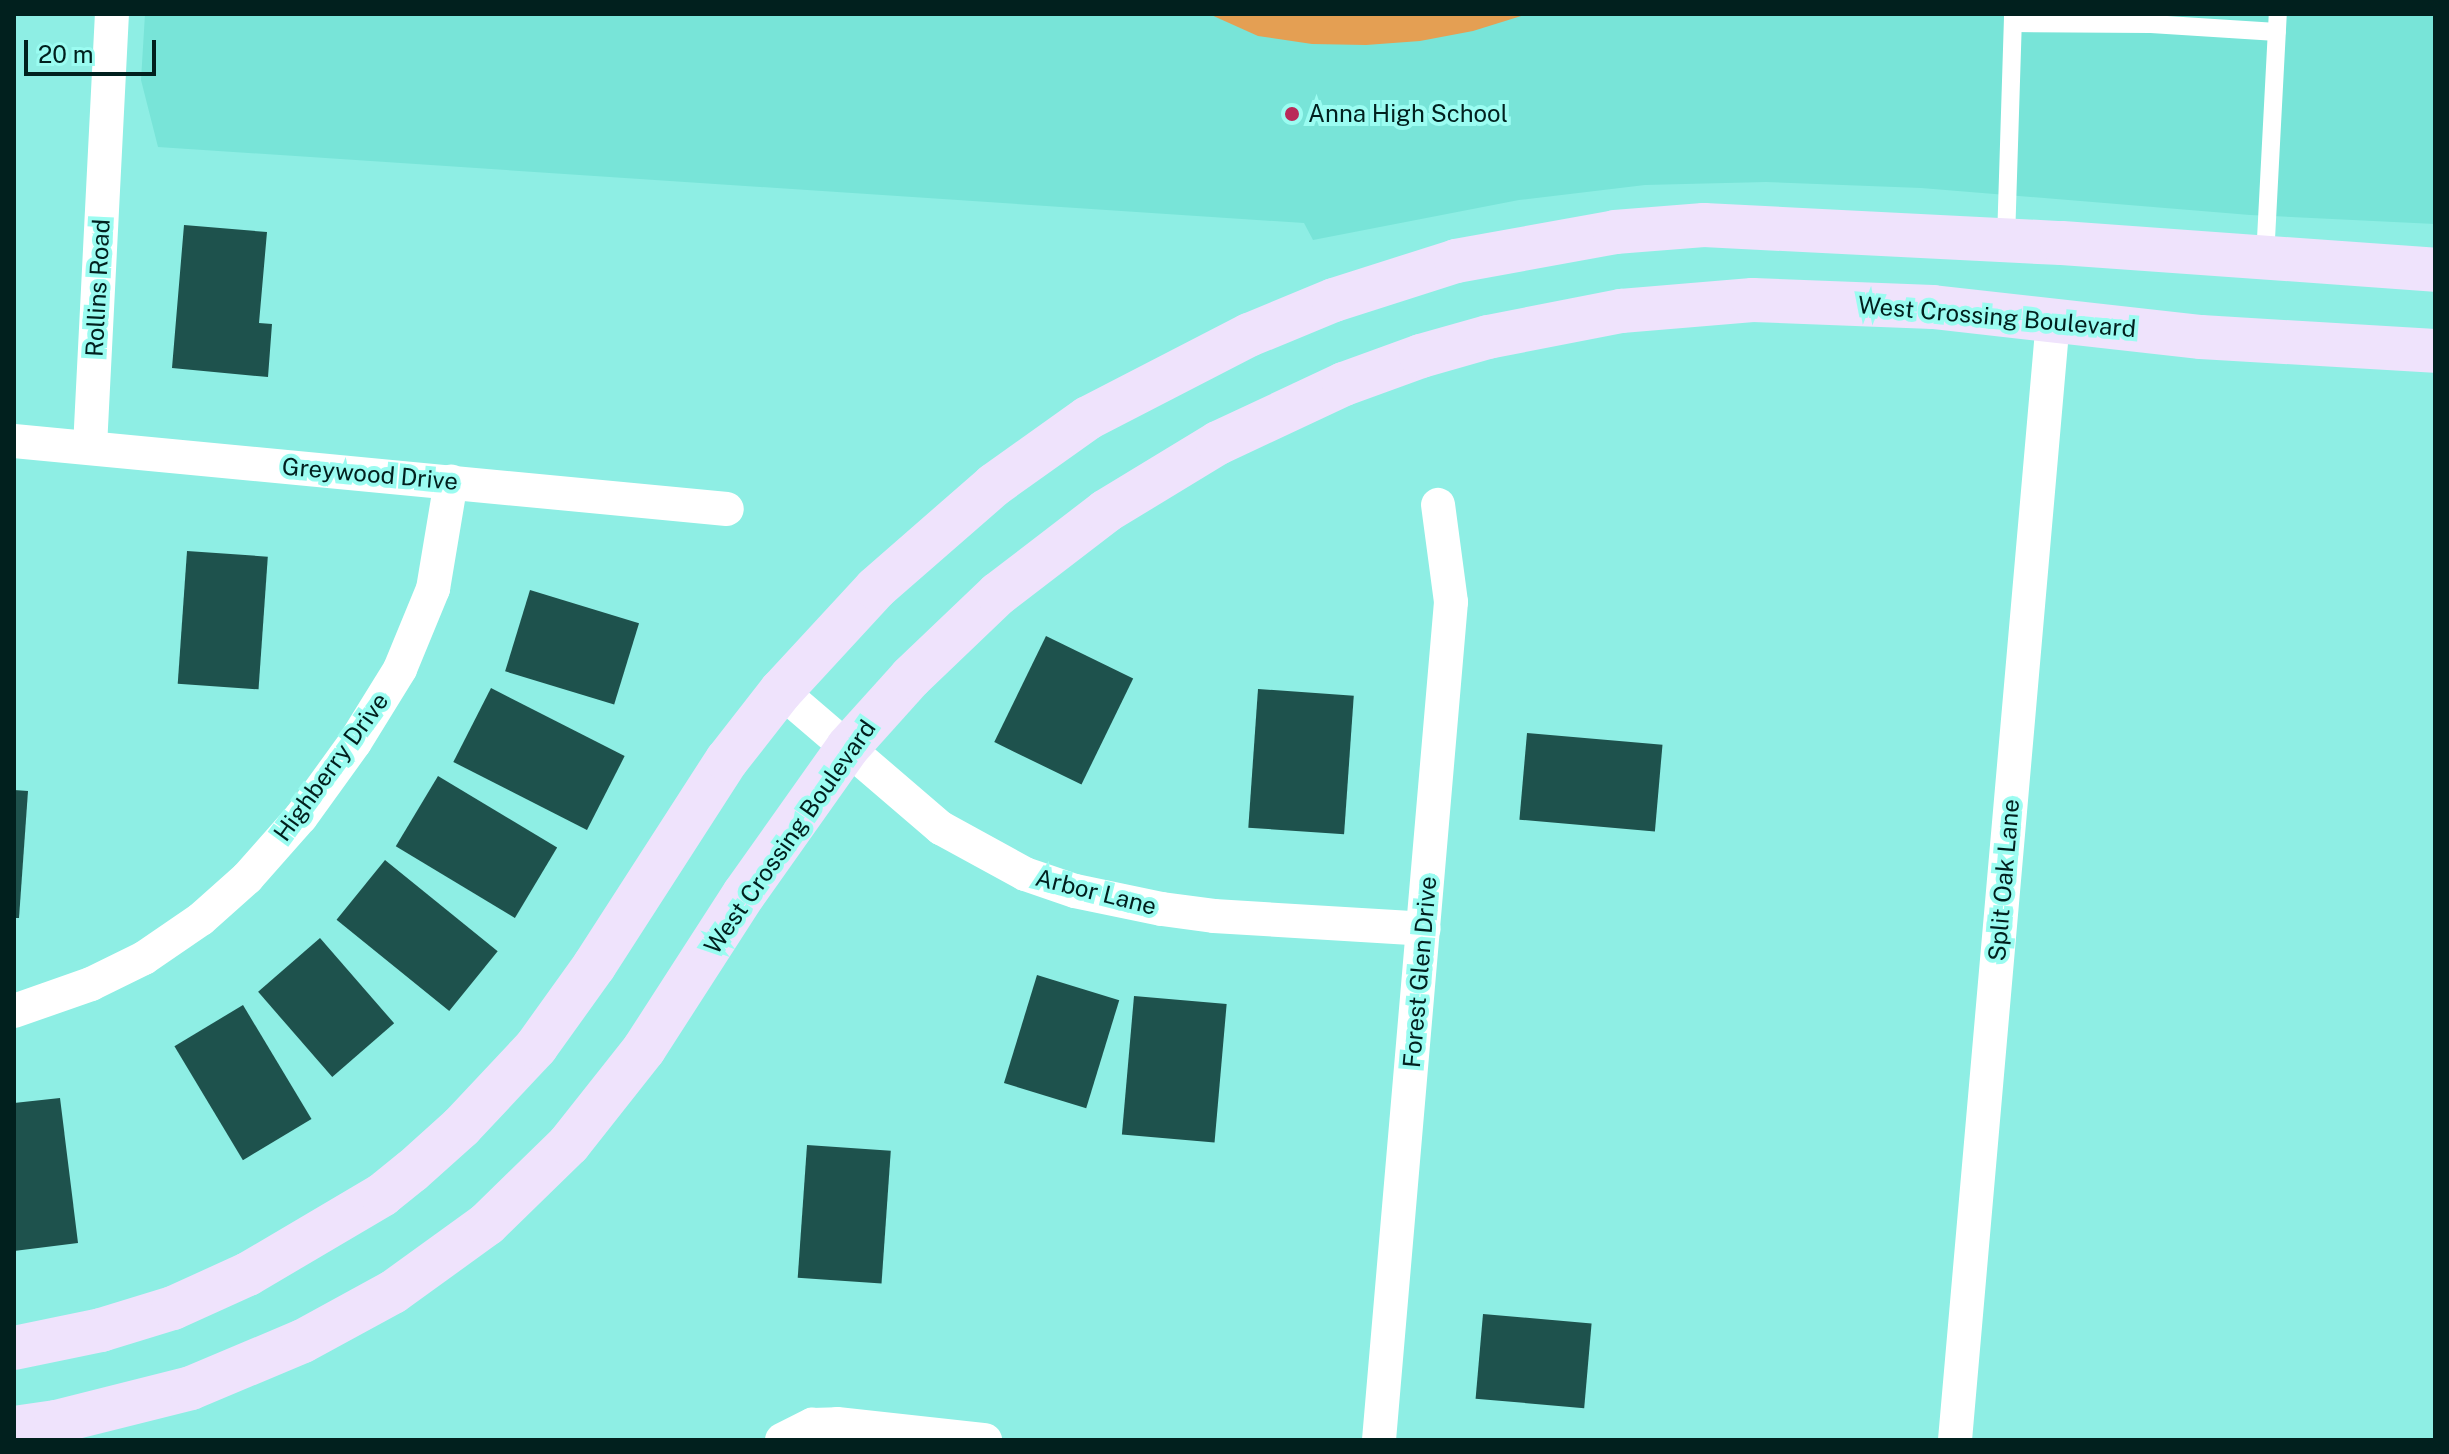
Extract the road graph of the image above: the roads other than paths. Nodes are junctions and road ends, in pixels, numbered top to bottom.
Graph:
1 (112, 14) edge
2 (2013, 19) edge
3 (2152, 19) edge
4 (2277, 23) edge
5 (2006, 240) junction
6 (2265, 258) junction
7 (2435, 270) edge
8 (2053, 320) junction
9 (2435, 351) edge
10 (14, 441) edge
11 (90, 447) junction
12 (451, 481) junction
13 (1438, 505) dead end
14 (727, 509) dead end
15 (781, 691) junction
16 (848, 747) junction
17 (1424, 929) junction
18 (14, 1011) edge
19 (14, 1348) edge
20 (14, 1428) edge
21 (782, 1440) edge
22 (985, 1440) edge
23 (1379, 1440) edge
24 (1955, 1440) edge

1 - 11 street, Rollins Road
2 - 3 lane
2 - 5 lane
3 - 4 lane
4 - 6 lane
5 - 6 street
5 - 15 street
6 - 7 street
8 - 9 street, West Crossing Boulevard
8 - 16 street, West Crossing Boulevard
8 - 24 street, Split Oak Lane
10 - 11 street, Greywood Drive
11 - 12 street, Greywood Drive
12 - 14 street, Greywood Drive
12 - 18 street, Highberry Drive
13 - 17 street, Forest Glen Drive
15 - 16 street, Arbor Lane
15 - 19 street
16 - 17 street, Arbor Lane
16 - 20 street, West Crossing Boulevard
17 - 23 street, Forest Glen Drive
21 - 22 street

